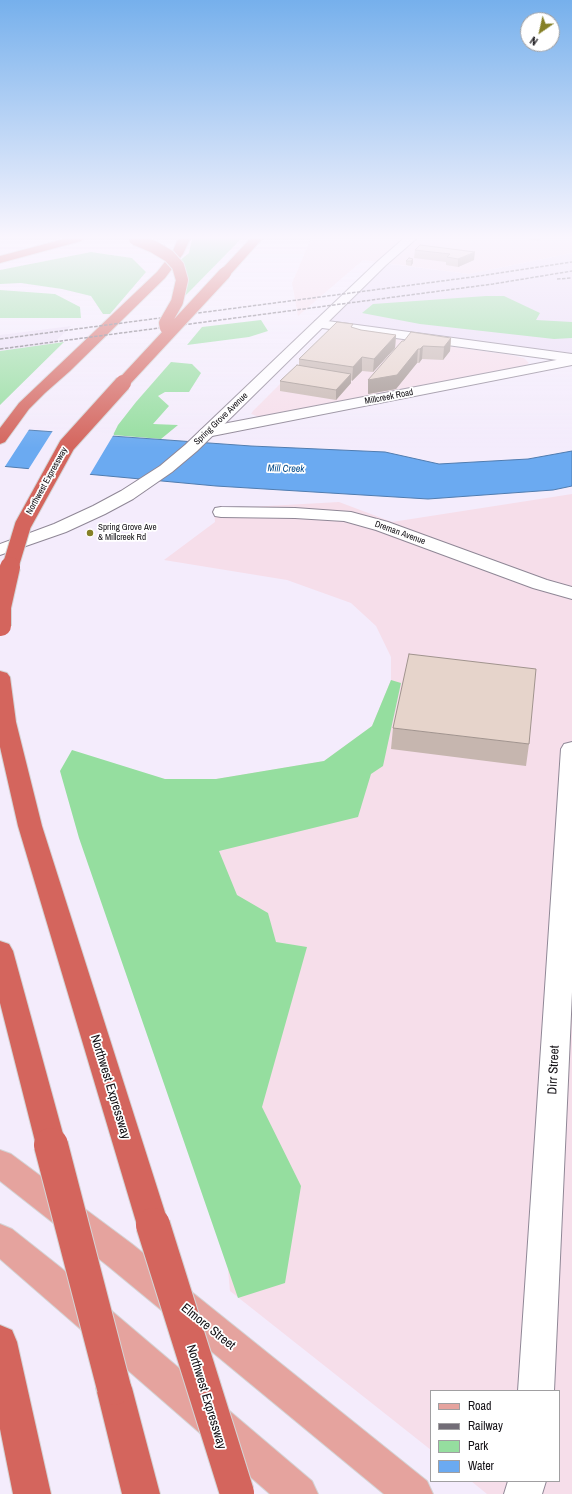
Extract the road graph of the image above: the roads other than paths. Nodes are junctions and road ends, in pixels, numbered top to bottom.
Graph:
1 (126, 309) edge
2 (173, 309) edge
3 (190, 309) edge
4 (336, 309) edge
5 (320, 324) junction
6 (166, 334) junction
7 (572, 360) edge
8 (207, 432) junction
9 (0, 439) edge
10 (221, 512) dead end
11 (0, 550) edge
12 (572, 593) edge
13 (0, 632) edge
14 (0, 677) edge
15 (572, 749) edge
16 (0, 951) edge
17 (0, 1163) edge
18 (0, 1239) edge
19 (2, 1352) edge
20 (536, 1390) edge
21 (527, 1482) edge
22 (32, 1494) edge
23 (141, 1494) edge
24 (237, 1494) edge
25 (299, 1494) edge
26 (414, 1494) edge
27 (523, 1494) edge

1 - 9 highway
2 - 6 highway, bridge
3 - 6 highway, Northwest Expressway, bridge
4 - 5 street, Spring Grove Avenue
5 - 7 street
5 - 8 street, Spring Grove Avenue
6 - 13 highway, Northwest Expressway, bridge
7 - 8 street, Millcreek Road
8 - 11 street, Spring Grove Avenue
10 - 12 street, Dreman Avenue
14 - 24 highway, Northwest Expressway, bridge
15 - 20 street, Dirr Street
16 - 23 highway, bridge
17 - 26 main road, Elmore Street
18 - 25 main road
19 - 22 highway
21 - 27 street

